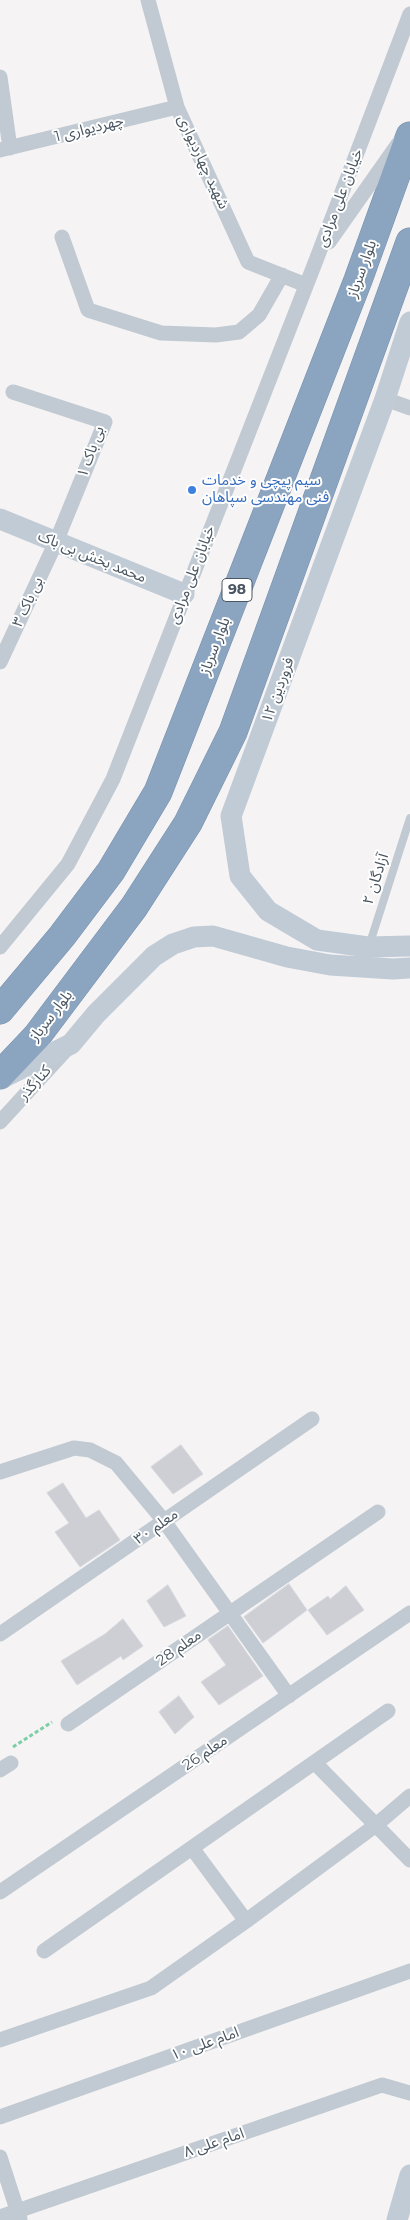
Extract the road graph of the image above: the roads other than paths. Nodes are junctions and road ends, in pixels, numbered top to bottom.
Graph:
1 (148, 0) edge
2 (410, 14) edge
3 (0, 77) edge
4 (177, 107) junction
5 (410, 127) edge
6 (410, 136) edge
7 (5, 149) edge
8 (62, 237) dead end
9 (409, 252) edge
10 (315, 263) junction
11 (282, 275) junction
12 (306, 285) junction
13 (410, 322) edge
14 (13, 392) dead end
15 (385, 398) junction
16 (410, 408) edge
17 (0, 519) edge
18 (56, 542) junction
19 (184, 594) junction
20 (0, 662) edge
21 (410, 818) edge
22 (410, 946) edge
23 (0, 947) edge
24 (368, 948) junction
25 (410, 968) edge
26 (0, 1010) edge
27 (71, 1044) junction
28 (0, 1075) edge
29 (0, 1079) edge
30 (0, 1122) edge
31 (312, 1419) dead end
32 (0, 1472) edge
33 (378, 1512) dead end
34 (164, 1521) junction
35 (230, 1613) junction
36 (410, 1613) edge
37 (0, 1634) edge
38 (289, 1696) junction
39 (388, 1711) dead end
40 (68, 1724) road end
41 (315, 1763) junction
42 (410, 1796) edge
43 (376, 1825) junction
44 (192, 1848) junction
45 (410, 1860) edge
46 (0, 1892) edge
47 (246, 1921) junction
48 (44, 1951) dead end
49 (410, 1971) edge
50 (0, 2040) edge
51 (410, 2093) edge
52 (0, 2117) edge
53 (0, 2157) edge
54 (410, 2175) edge
55 (19, 2216) edge
56 (0, 2217) edge
57 (397, 2220) edge

1 - 4 street, شهید چهاردیواری
2 - 10 street, خیابان علی مرادی
3 - 7 street
4 - 7 street, چهردیواری 1
4 - 11 street, شهید چهاردیواری
5 - 10 street
6 - 26 highway, بلوار سرباز / 98
8 - 11 street
9 - 28 highway, بلوار سرباز
10 - 12 street, خیابان علی مرادی
11 - 12 street, شهید چهاردیواری
12 - 19 street, خیابان علی مرادی
13 - 15 street, ۱۲ فروردین
14 - 18 street, بی باک ۱
15 - 16 street
15 - 24 street, ۱۲ فروردین
17 - 18 street, محمد بخش بی باک
18 - 19 street, محمد بخش بی باک
18 - 20 street, بی باک ۳
19 - 23 street, خیابان علی مرادی
21 - 24 lane, آزادگان ۲
22 - 24 street, ۱۲ فروردین
25 - 27 street
27 - 29 street
27 - 30 street, کنارگذر
31 - 34 street, معلم ۳۰
32 - 34 street
33 - 35 street, معلم 28
34 - 35 street
34 - 37 street, معلم ۳۰
35 - 38 street
35 - 40 street, معلم 28
36 - 38 street, معلم 26
38 - 46 street, معلم 26
39 - 41 street
41 - 43 street
41 - 44 street
42 - 43 street
43 - 45 street
43 - 47 street
44 - 47 street
44 - 48 street
47 - 50 street
49 - 52 street, امام علی ۱۰
51 - 55 street, امام علی ۸
53 - 55 street
54 - 57 street
55 - 56 street, امام علی ۸

